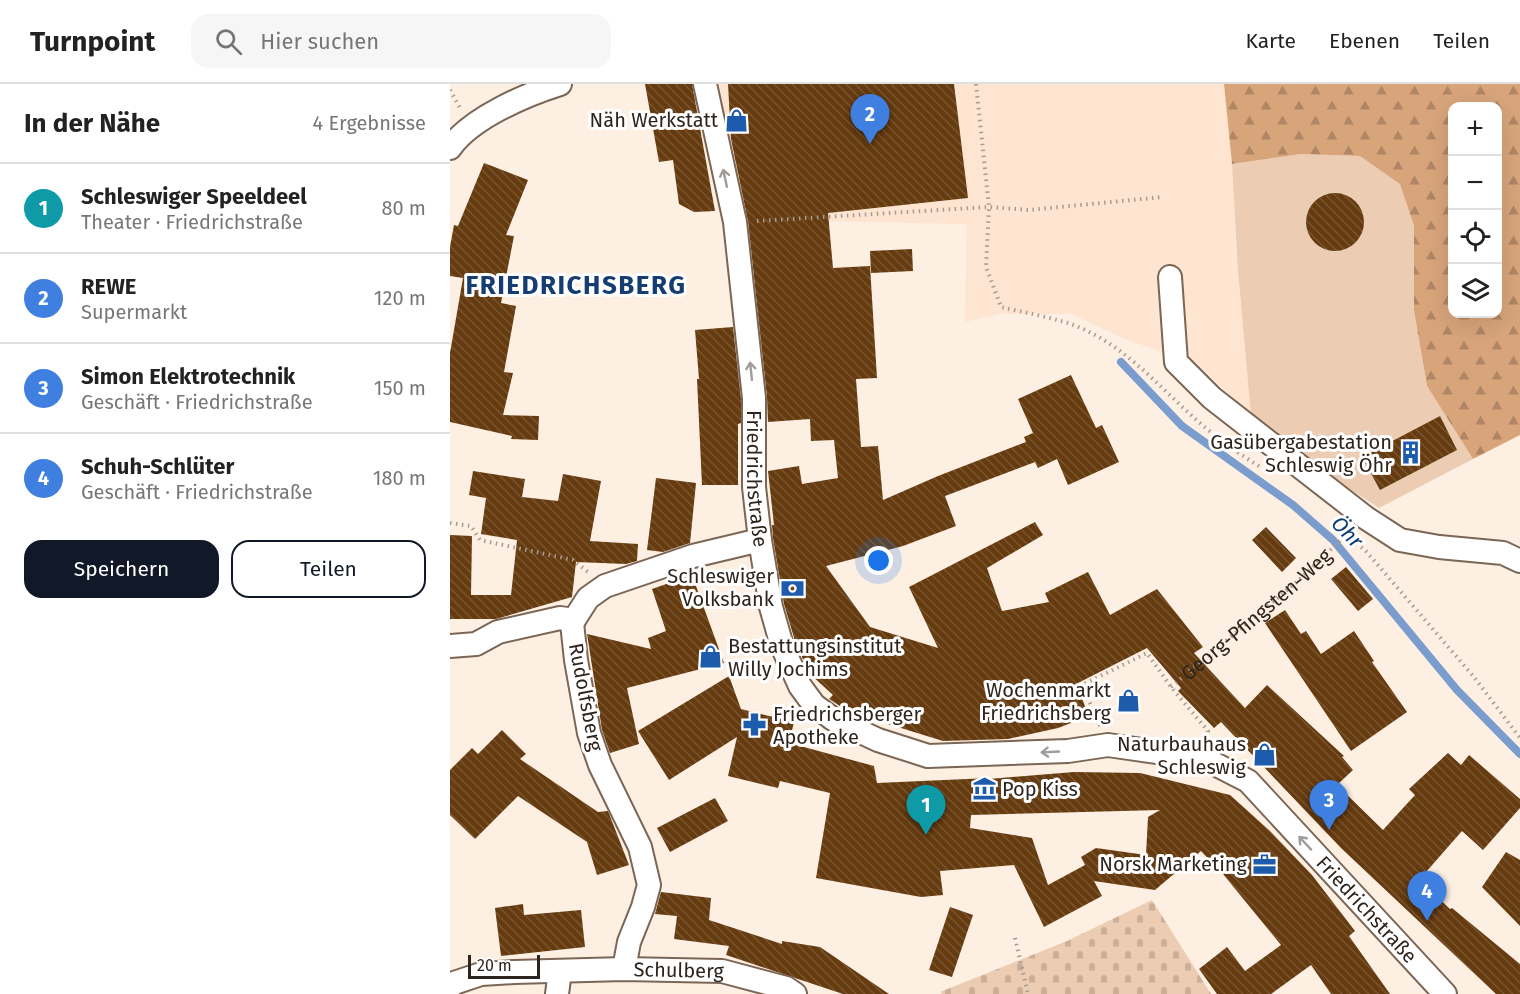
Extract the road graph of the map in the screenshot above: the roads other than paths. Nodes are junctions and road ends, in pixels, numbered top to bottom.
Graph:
1 (560, 84) edge
2 (705, 84) edge
3 (508, 94) edge
4 (450, 148) edge
5 (1170, 277) dead end
6 (760, 540) junction
7 (1520, 561) edge
8 (574, 620) junction
9 (450, 646) edge
10 (624, 969) junction
11 (561, 971) junction
12 (451, 984) edge
13 (557, 994) edge
14 (795, 994) edge
15 (1445, 994) edge

1 - 3 street
6 -> 2 street, Friedrichstraße
3 - 4 street
5 - 7 street
6 - 8 street, Rudolfsberg
15 -> 6 street, Friedrichstraße
8 - 9 street
8 - 10 street, Rudolfsberg
10 - 11 street, Schulberg
10 - 14 street, Schulberg
11 - 12 street, Schulberg
11 - 13 street

